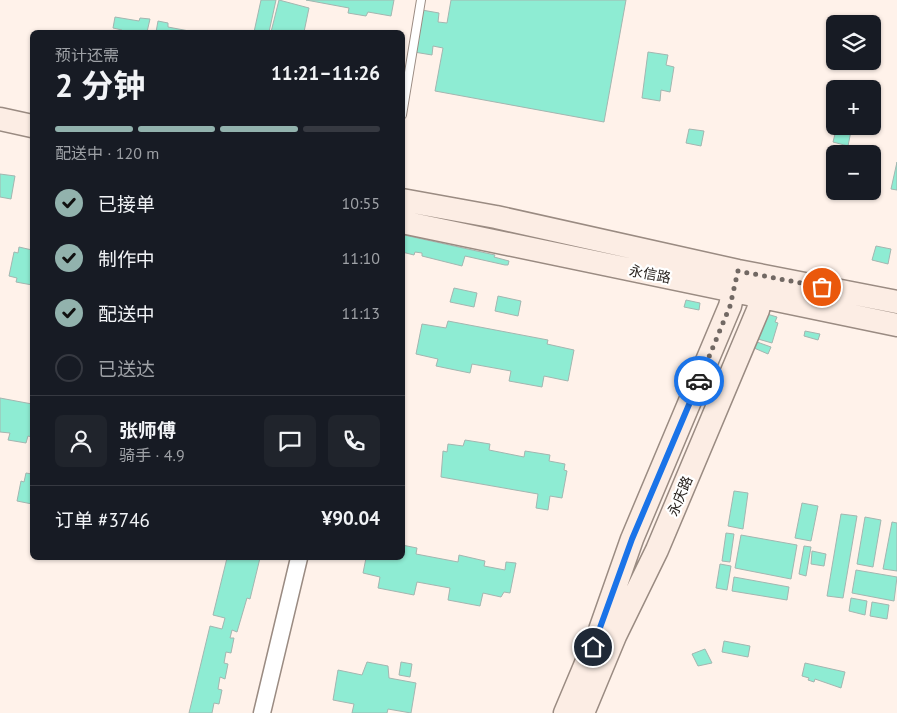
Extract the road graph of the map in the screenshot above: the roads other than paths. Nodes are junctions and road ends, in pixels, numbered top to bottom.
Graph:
1 (421, 0) edge
2 (405, 97) edge
3 (0, 119) edge
4 (30, 126) edge
5 (0, 133) edge
6 (30, 140) edge
7 (405, 201) edge
8 (405, 223) edge
9 (736, 280) junction
10 (764, 286) junction
11 (897, 302) edge
12 (897, 325) edge
13 (299, 560) edge
14 (262, 713) edge
15 (565, 713) edge
16 (583, 713) edge

1 - 2 lane
3 - 4 street
5 - 6 street
7 - 9 street, 永信路
8 - 9 street, 永信路
9 - 10 street, 永信路
9 - 15 street, 永庆路
10 - 11 street, 永信路
10 - 12 street, 永信路
10 - 16 street, 永庆路
13 - 14 street

